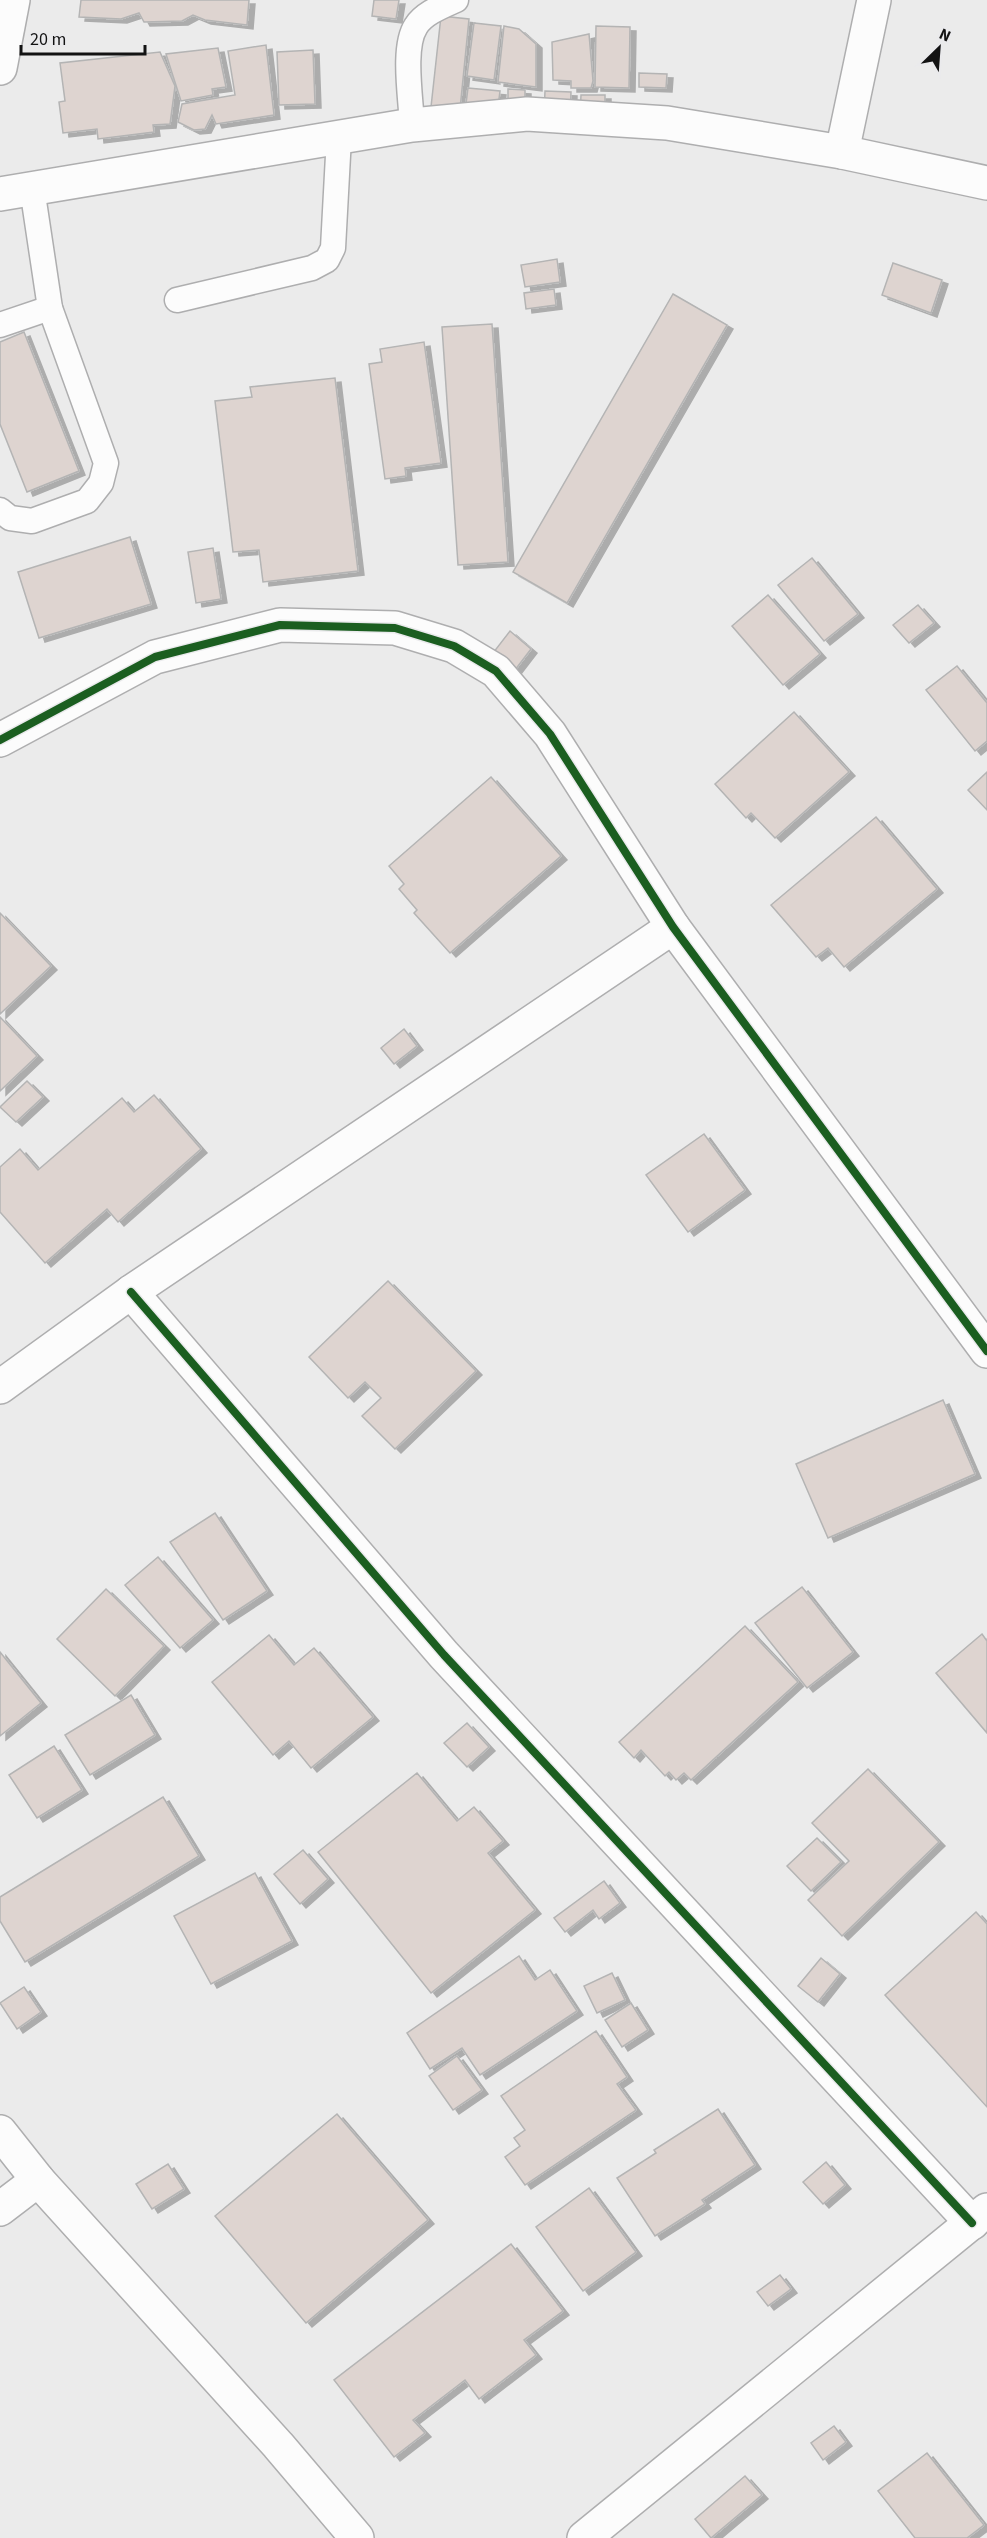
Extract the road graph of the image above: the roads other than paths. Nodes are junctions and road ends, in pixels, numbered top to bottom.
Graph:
1 (13, 0) edge
2 (456, 0) edge
3 (874, 0) edge
4 (0, 68) edge
5 (412, 124) junction
6 (339, 137) junction
7 (842, 152) junction
8 (987, 183) edge
9 (16, 191) edge
10 (177, 300) dead end
11 (50, 308) junction
12 (0, 325) edge
13 (0, 510) edge
14 (0, 740) edge
15 (673, 927) junction
16 (131, 1292) junction
17 (987, 1351) edge
18 (0, 1387) edge
19 (0, 2132) edge
20 (38, 2180) junction
21 (0, 2209) edge
22 (979, 2216) edge
23 (357, 2538) edge
24 (584, 2538) edge

1 - 4 street
2 - 5 lane
3 - 7 street
5 - 6 street
5 - 7 street
6 - 9 street
6 - 10 lane
7 - 8 street
9 - 11 lane
11 - 12 lane
11 - 13 lane
14 - 15 street
15 - 16 street
15 - 17 street
16 - 18 street
16 - 22 street
19 - 20 street
20 - 21 street
20 - 23 street
22 - 24 street

